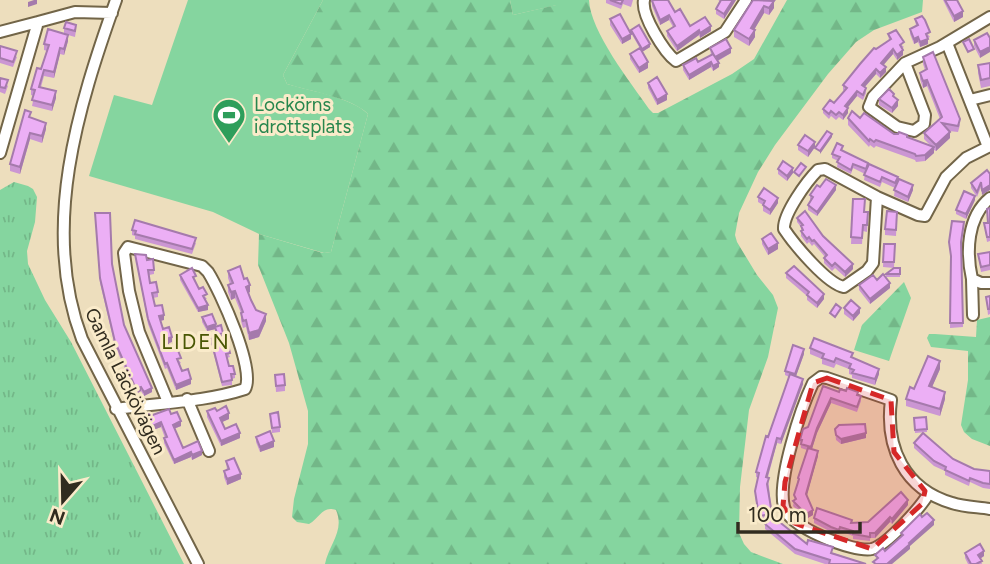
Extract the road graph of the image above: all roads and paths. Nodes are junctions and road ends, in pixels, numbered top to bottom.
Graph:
1 (116, 0) edge
2 (644, 0) edge
3 (746, 0) edge
4 (112, 13) junction
5 (990, 17) edge
6 (38, 22) junction
7 (0, 32) edge
8 (947, 43) junction
9 (905, 63) junction
10 (990, 95) edge
11 (970, 100) junction
12 (989, 146) edge
13 (0, 153) edge
14 (877, 197) junction
15 (990, 198) edge
16 (972, 279) junction
17 (990, 283) edge
18 (973, 315) dead end
19 (187, 399) junction
20 (168, 402) junction
21 (116, 409) junction
22 (209, 451) dead end
23 (929, 493) junction
24 (990, 509) edge
25 (198, 564) edge

1 - 4 street, Gamla Läckövägen
2 - 3 street
4 - 6 street
4 - 21 street, Gamla Läckövägen
5 - 8 street
6 - 7 street
6 - 13 street
8 - 9 street
8 - 11 street
9 - 9 street
10 - 11 street
11 - 12 street
12 - 14 street
14 - 14 street
15 - 16 street
16 - 17 street
16 - 18 street
19 - 20 street
19 - 20 street
19 - 22 street
20 - 21 street
21 - 25 street, Gamla Läckövägen
23 - 23 street
23 - 24 street

